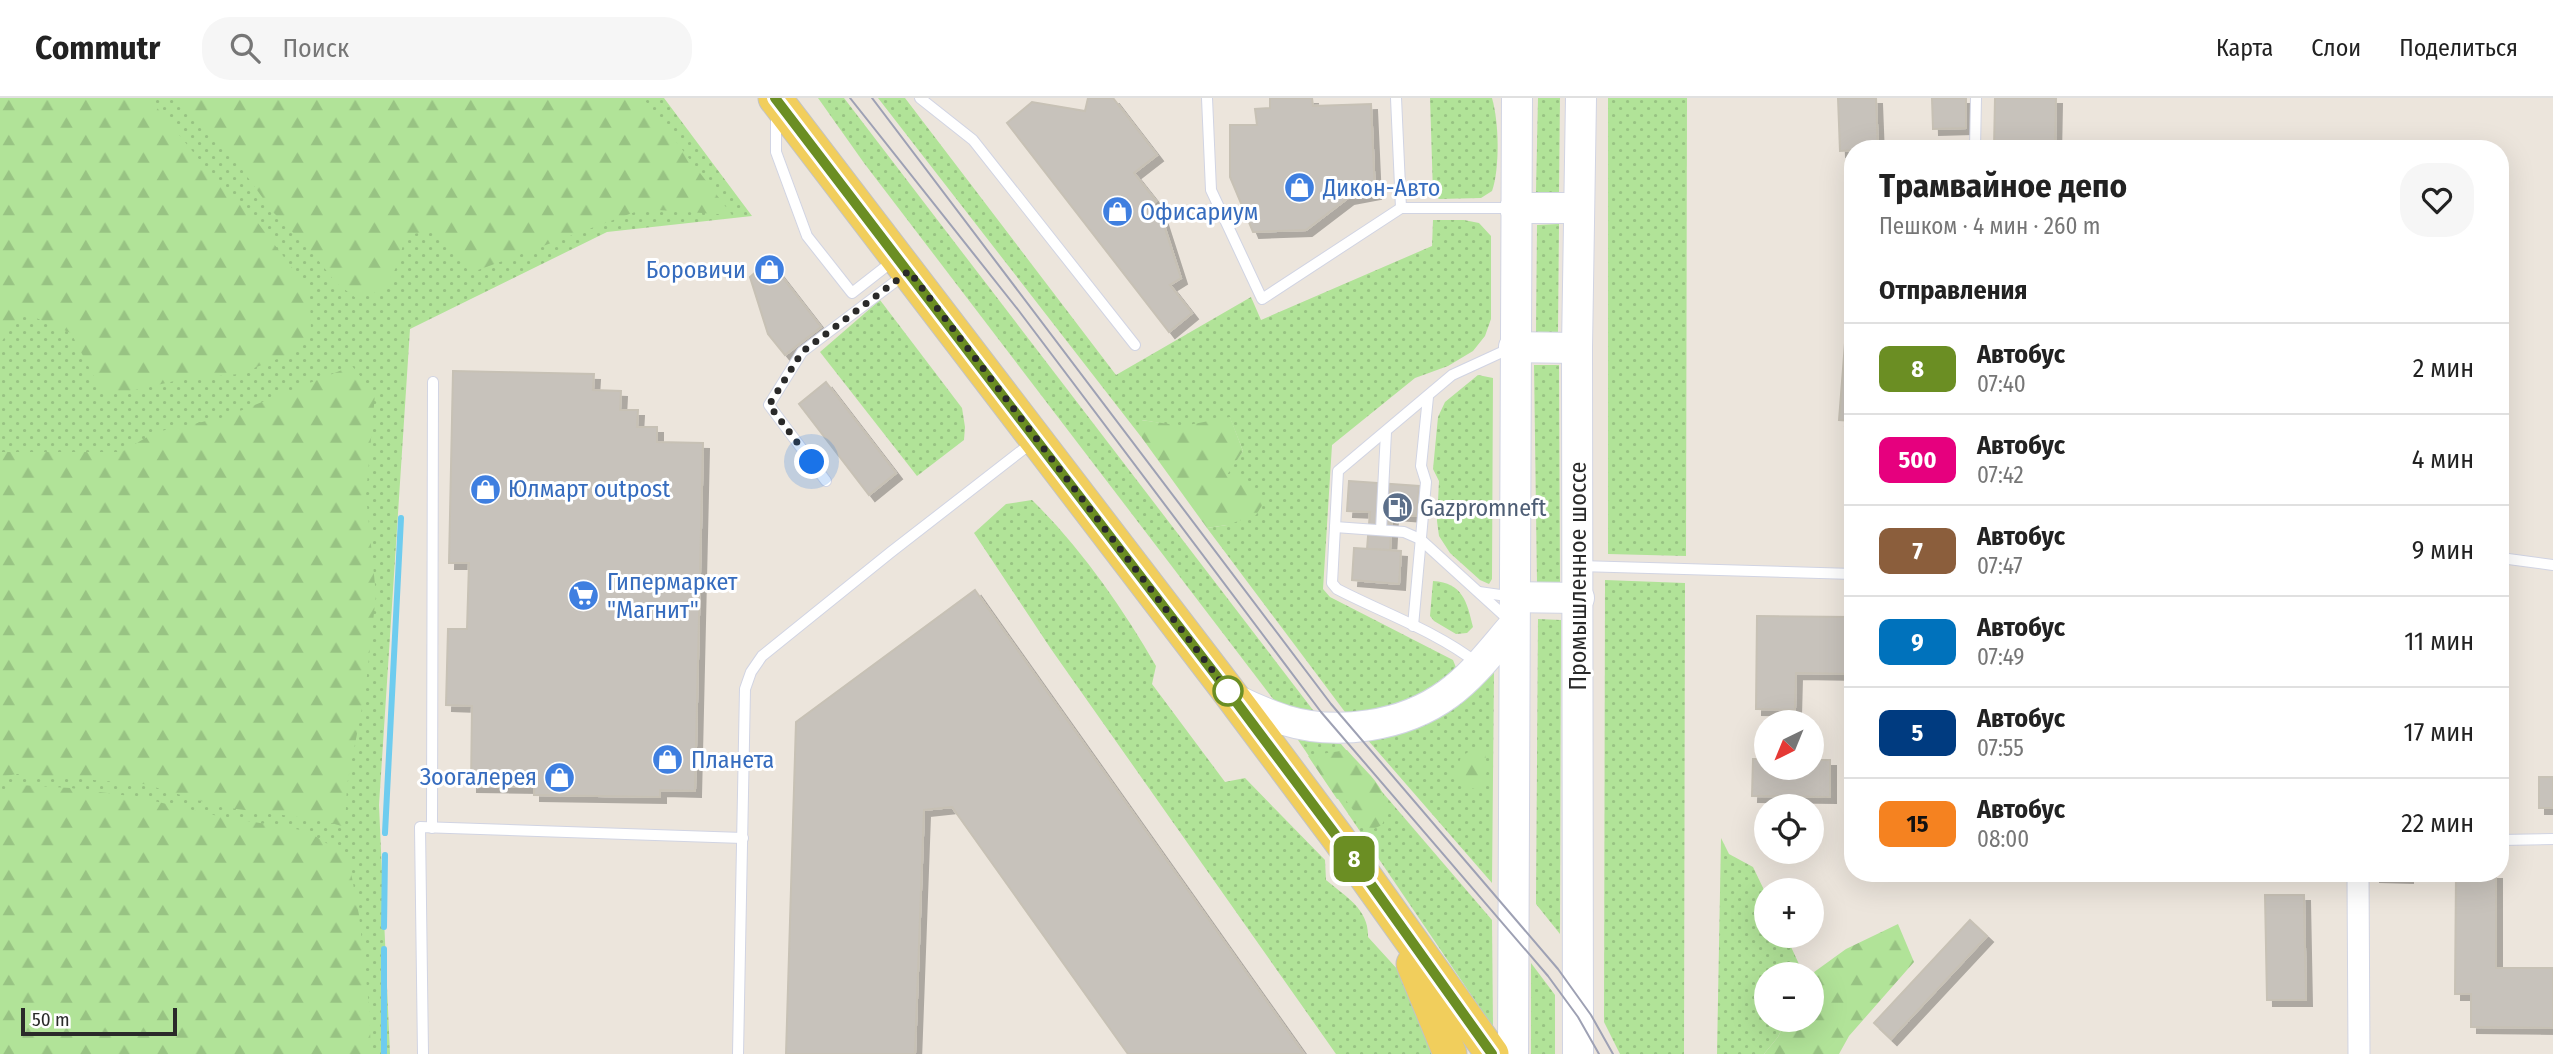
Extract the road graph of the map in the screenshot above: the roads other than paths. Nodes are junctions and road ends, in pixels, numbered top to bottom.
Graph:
1 (776, 98) edge
2 (920, 98) edge
3 (1206, 98) edge
4 (1396, 98) edge
5 (1517, 98) edge
6 (1581, 98) edge
7 (1976, 98) edge
8 (1975, 140) edge
9 (1401, 208) junction
10 (1515, 208) junction
11 (1579, 208) junction
12 (903, 264) junction
13 (1135, 345) dead end
14 (1514, 347) junction
15 (1577, 348) junction
16 (433, 382) dead end
17 (1428, 397) junction
18 (1386, 432) junction
19 (1037, 439) junction
20 (826, 481) dead end
21 (1335, 527) junction
22 (1381, 530) junction
23 (1420, 540) junction
24 (2509, 559) edge
25 (2553, 565) edge
26 (1579, 566) junction
27 (1844, 574) edge
28 (1479, 592) junction
29 (1578, 598) junction
30 (1514, 611) junction
31 (1413, 626) junction
32 (1479, 665) junction
33 (1234, 699) junction
34 (432, 828) junction
35 (743, 838) junction
36 (1338, 838) junction
37 (2553, 839) edge
38 (2509, 840) edge
39 (2358, 882) edge
40 (423, 1054) edge
41 (738, 1054) edge
42 (1450, 1054) edge
43 (1492, 1054) edge
44 (1514, 1054) edge
45 (1578, 1054) edge
46 (2359, 1054) edge

1 - 12 main road
1 - 12 lane
2 - 13 lane
3 - 9 lane
4 - 9 lane
5 - 10 main road
6 - 11 main road, Промышленное шоссе
7 - 8 lane
9 - 10 lane
10 - 11 main road
10 - 14 main road
11 - 15 main road, Промышленное шоссе
12 - 19 main road
12 - 20 lane
14 - 15 main road
14 - 17 lane
14 - 30 main road
15 - 26 main road, Промышленное шоссе
16 - 34 lane
17 - 18 lane
17 - 23 lane
18 - 21 lane
18 - 22 lane
19 - 33 main road
19 - 35 lane
21 - 22 lane
21 - 31 lane
22 - 23 lane
23 - 28 lane
23 - 31 lane
24 - 25 lane
26 - 27 lane
26 - 29 main road, Промышленное шоссе
28 - 30 lane
28 - 30 lane
29 - 30 main road
29 - 45 main road, Промышленное шоссе
30 - 32 main road
30 - 44 main road
31 - 32 lane
32 - 33 main road
33 - 36 main road
34 - 35 lane
34 - 40 lane
35 - 41 lane
36 - 42 main road
36 - 43 main road
37 - 38 lane
39 - 46 street

